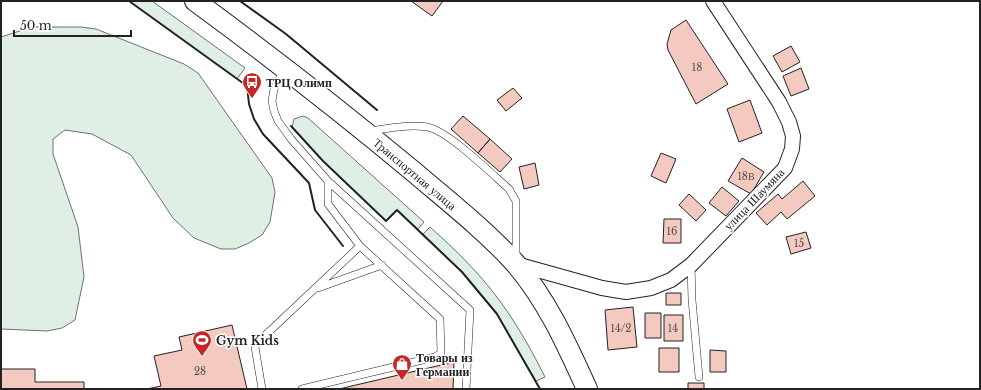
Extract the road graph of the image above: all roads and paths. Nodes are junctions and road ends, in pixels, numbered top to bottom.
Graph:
1 (195, 1) edge
2 (713, 1) edge
3 (286, 68) junction
4 (366, 132) junction
5 (328, 181) junction
6 (360, 246) junction
7 (516, 264) junction
8 (382, 265) junction
9 (690, 265) junction
10 (314, 290) junction
11 (699, 377) dead end
12 (262, 389) edge
13 (302, 389) edge
14 (466, 389) edge
15 (586, 389) edge

1 - 3 main road, Транспортная улица
2 - 9 street, улица Шаумяна
3 - 4 main road, Транспортная улица
3 - 5 lane
4 - 7 main road, Транспортная улица
4 - 7 lane
5 - 6 lane
5 - 14 lane
6 - 8 lane
6 - 10 lane
7 - 9 street, улица Шаумяна
7 - 15 main road, Транспортная улица
8 - 10 lane
8 - 13 lane
9 - 11 lane
10 - 12 lane

